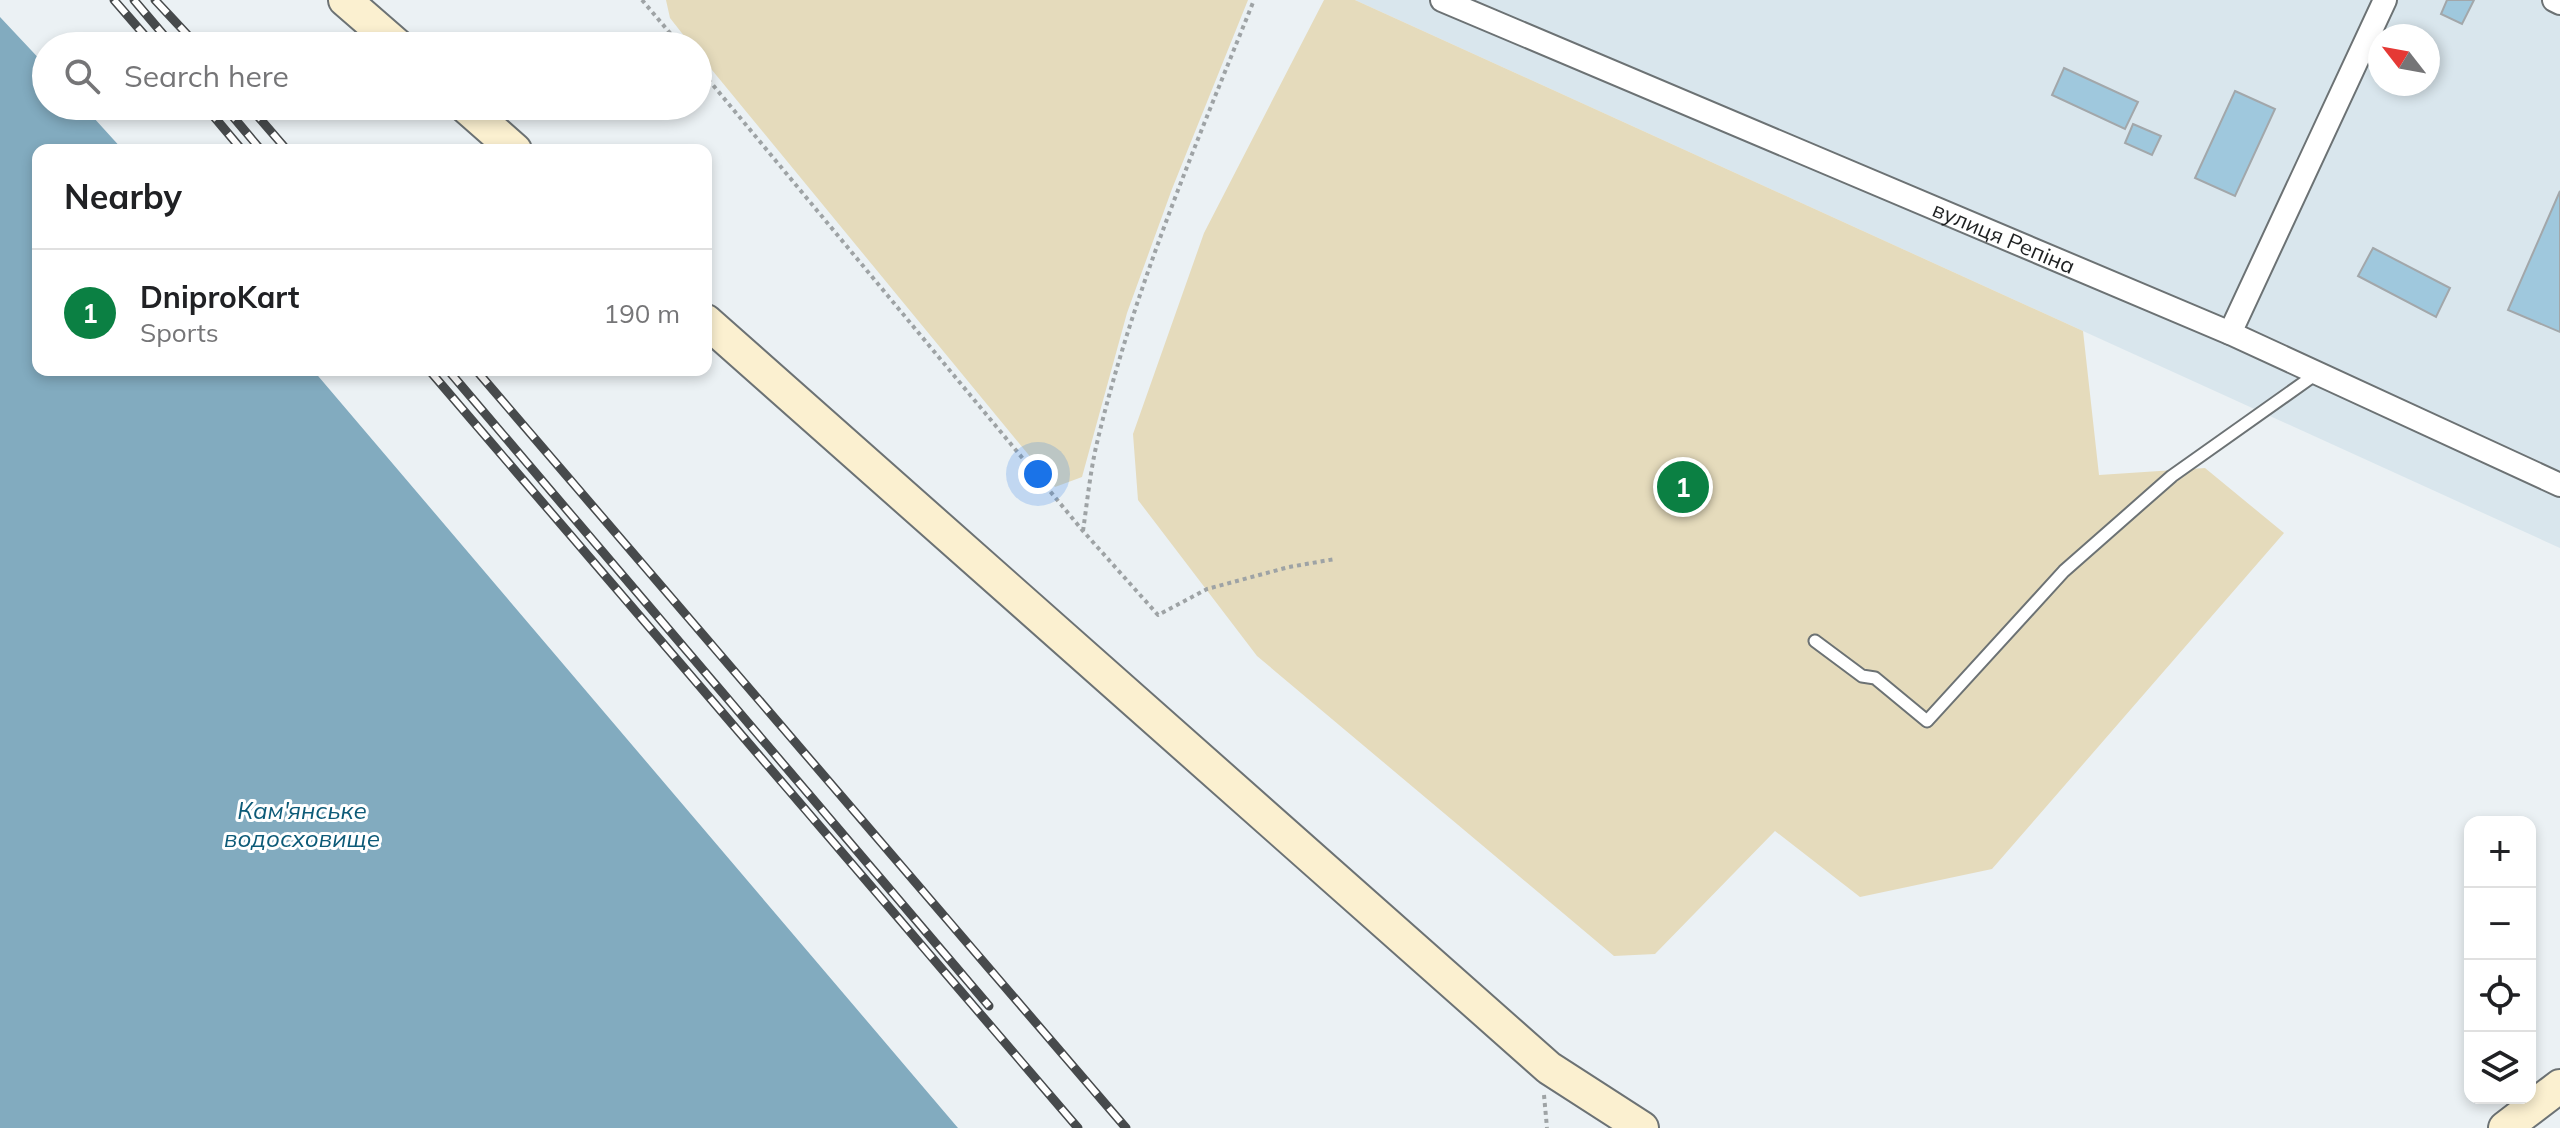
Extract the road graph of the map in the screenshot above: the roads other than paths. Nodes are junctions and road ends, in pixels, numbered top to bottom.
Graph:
1 (345, 0) edge
2 (1442, 0) edge
3 (2385, 0) edge
4 (382, 32) edge
5 (481, 120) edge
6 (508, 144) edge
7 (712, 326) edge
8 (2230, 333) junction
9 (2316, 374) junction
10 (2560, 485) edge
11 (1815, 641) dead end
12 (2560, 1086) edge
13 (1642, 1128) edge
14 (2505, 1128) edge

1 - 4 main road
2 - 8 street, вулиця Репіна
3 - 8 street
5 - 6 main road
7 - 13 main road
8 - 9 street, вулиця Репіна
9 - 10 street, вулиця Репіна
9 - 11 lane
12 - 14 main road

